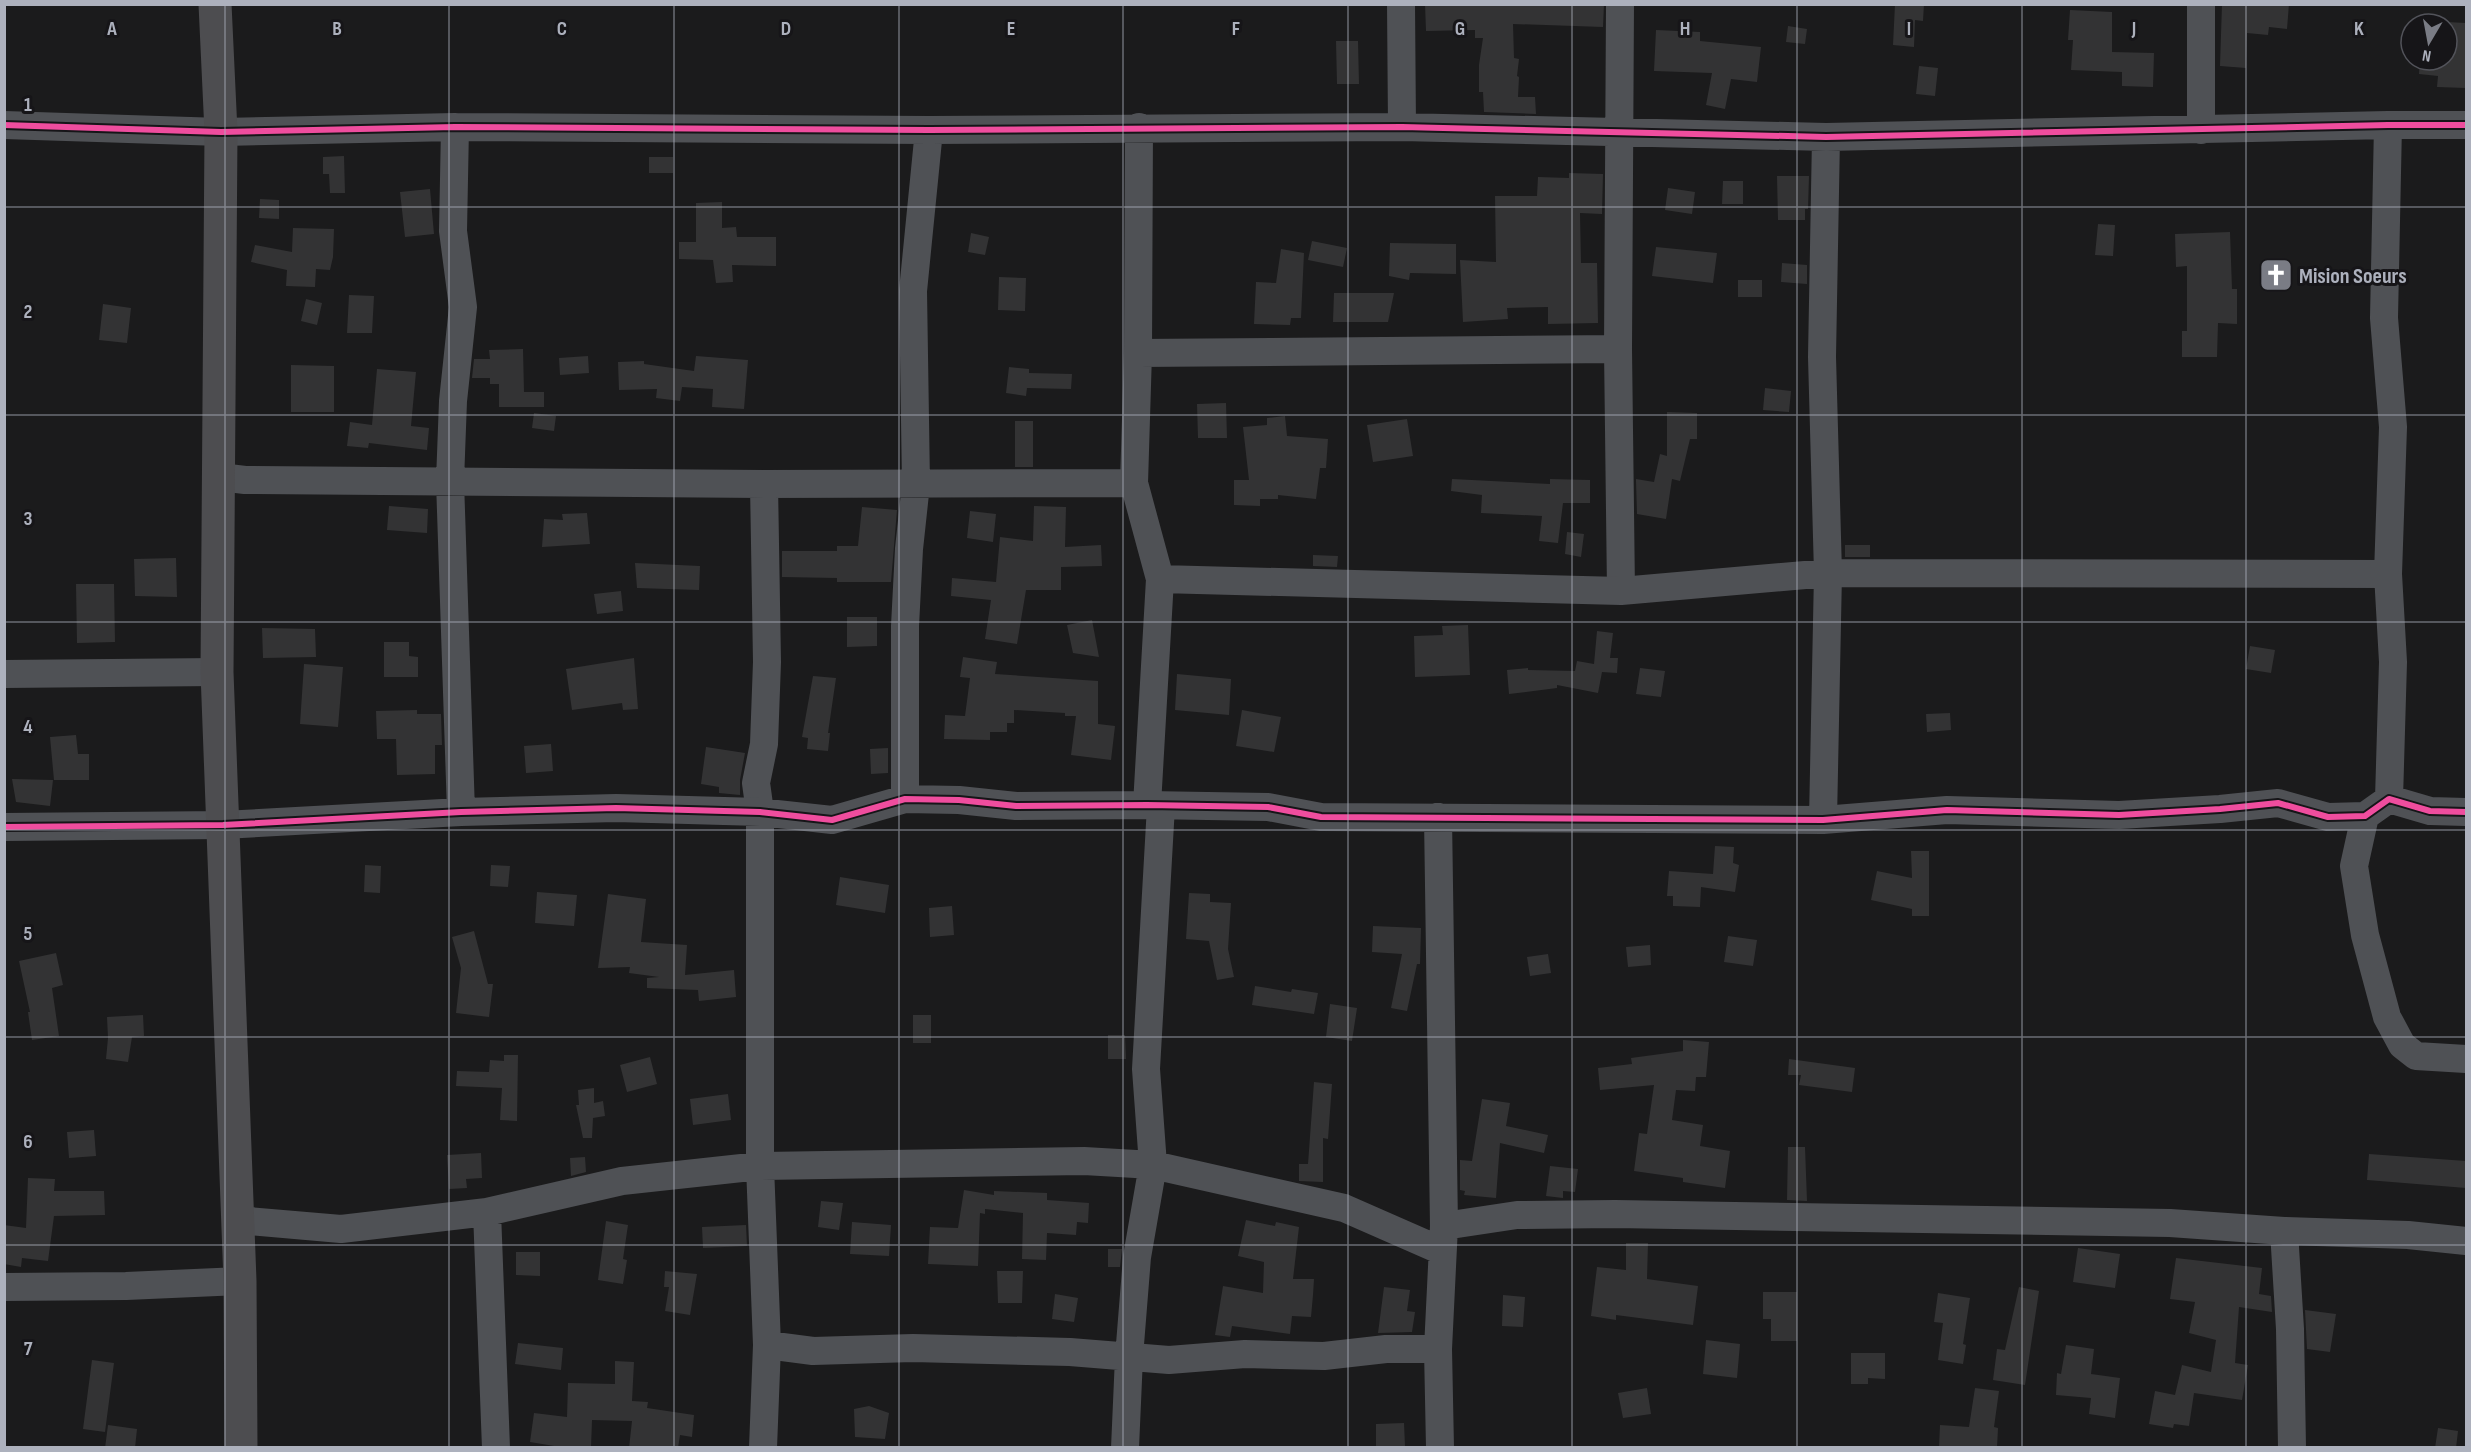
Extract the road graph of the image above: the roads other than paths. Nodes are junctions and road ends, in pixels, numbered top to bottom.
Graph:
1 (215, 4) edge
2 (1401, 4) edge
3 (1620, 4) edge
4 (2201, 4) edge
5 (4, 125) edge
6 (2388, 125) junction
7 (2466, 125) edge
8 (455, 127) junction
9 (1139, 127) junction
10 (1402, 127) junction
11 (929, 129) junction
12 (2201, 130) junction
13 (222, 132) junction
14 (1619, 133) junction
15 (1826, 137) junction
16 (1618, 349) junction
17 (1138, 353) junction
18 (220, 477) junction
19 (450, 481) junction
20 (1134, 483) junction
21 (764, 484) junction
22 (916, 484) junction
23 (1828, 573) junction
24 (2388, 574) junction
25 (1160, 579) junction
26 (1621, 591) junction
27 (218, 672) junction
28 (4, 674) edge
29 (904, 799) junction
30 (2389, 799) junction
31 (1154, 805) junction
32 (461, 812) junction
33 (760, 812) junction
34 (2466, 812) edge
35 (2365, 816) junction
36 (1438, 818) junction
37 (1823, 820) junction
38 (223, 825) junction
39 (4, 827) edge
40 (2466, 1059) edge
41 (1153, 1165) junction
42 (760, 1166) junction
43 (487, 1212) junction
44 (237, 1220) junction
45 (2284, 1231) junction
46 (1443, 1238) junction
47 (2466, 1241) edge
48 (240, 1281) junction
49 (4, 1287) edge
50 (767, 1345) junction
51 (1438, 1349) junction
52 (1129, 1357) junction
53 (241, 1448) edge
54 (496, 1448) edge
55 (763, 1448) edge
56 (1125, 1448) edge
57 (1440, 1448) edge
58 (2292, 1448) edge

1 - 13 main road
2 - 10 street
3 - 14 street
4 - 12 street
5 - 13 street
6 - 7 street
6 - 12 street
6 - 24 street
8 - 11 street
8 - 13 street
8 - 19 street
9 - 10 street
9 - 11 street
9 - 17 street
10 - 14 street
11 - 22 street
12 - 15 street
13 - 18 main road
14 - 15 street
14 - 16 street
15 - 23 street
16 - 17 street
16 - 26 street
17 - 20 street
18 - 19 street
18 - 27 main road
19 - 21 street
19 - 32 street
20 - 22 street
20 - 25 street
21 - 22 street
21 - 33 street
22 - 29 street
23 - 24 street
23 - 26 street
23 - 37 street
24 - 30 street
25 - 26 street
25 - 31 street
27 - 28 street
27 - 38 main road
29 - 31 street
29 - 33 street
30 - 34 street
30 - 35 street
31 - 36 street
31 - 41 street
32 - 33 street
32 - 38 street
33 - 42 street
35 - 37 street
35 - 40 street
36 - 37 street
36 - 46 street
38 - 39 street
38 - 44 main road
41 - 42 street
41 - 46 street
41 - 52 street
42 - 43 street
42 - 50 street
43 - 44 street
43 - 54 street
44 - 48 main road
45 - 46 street
45 - 47 street
45 - 58 street
46 - 51 street
48 - 49 street
48 - 53 main road
50 - 52 street
50 - 55 street
51 - 52 street
51 - 57 street
52 - 56 street

